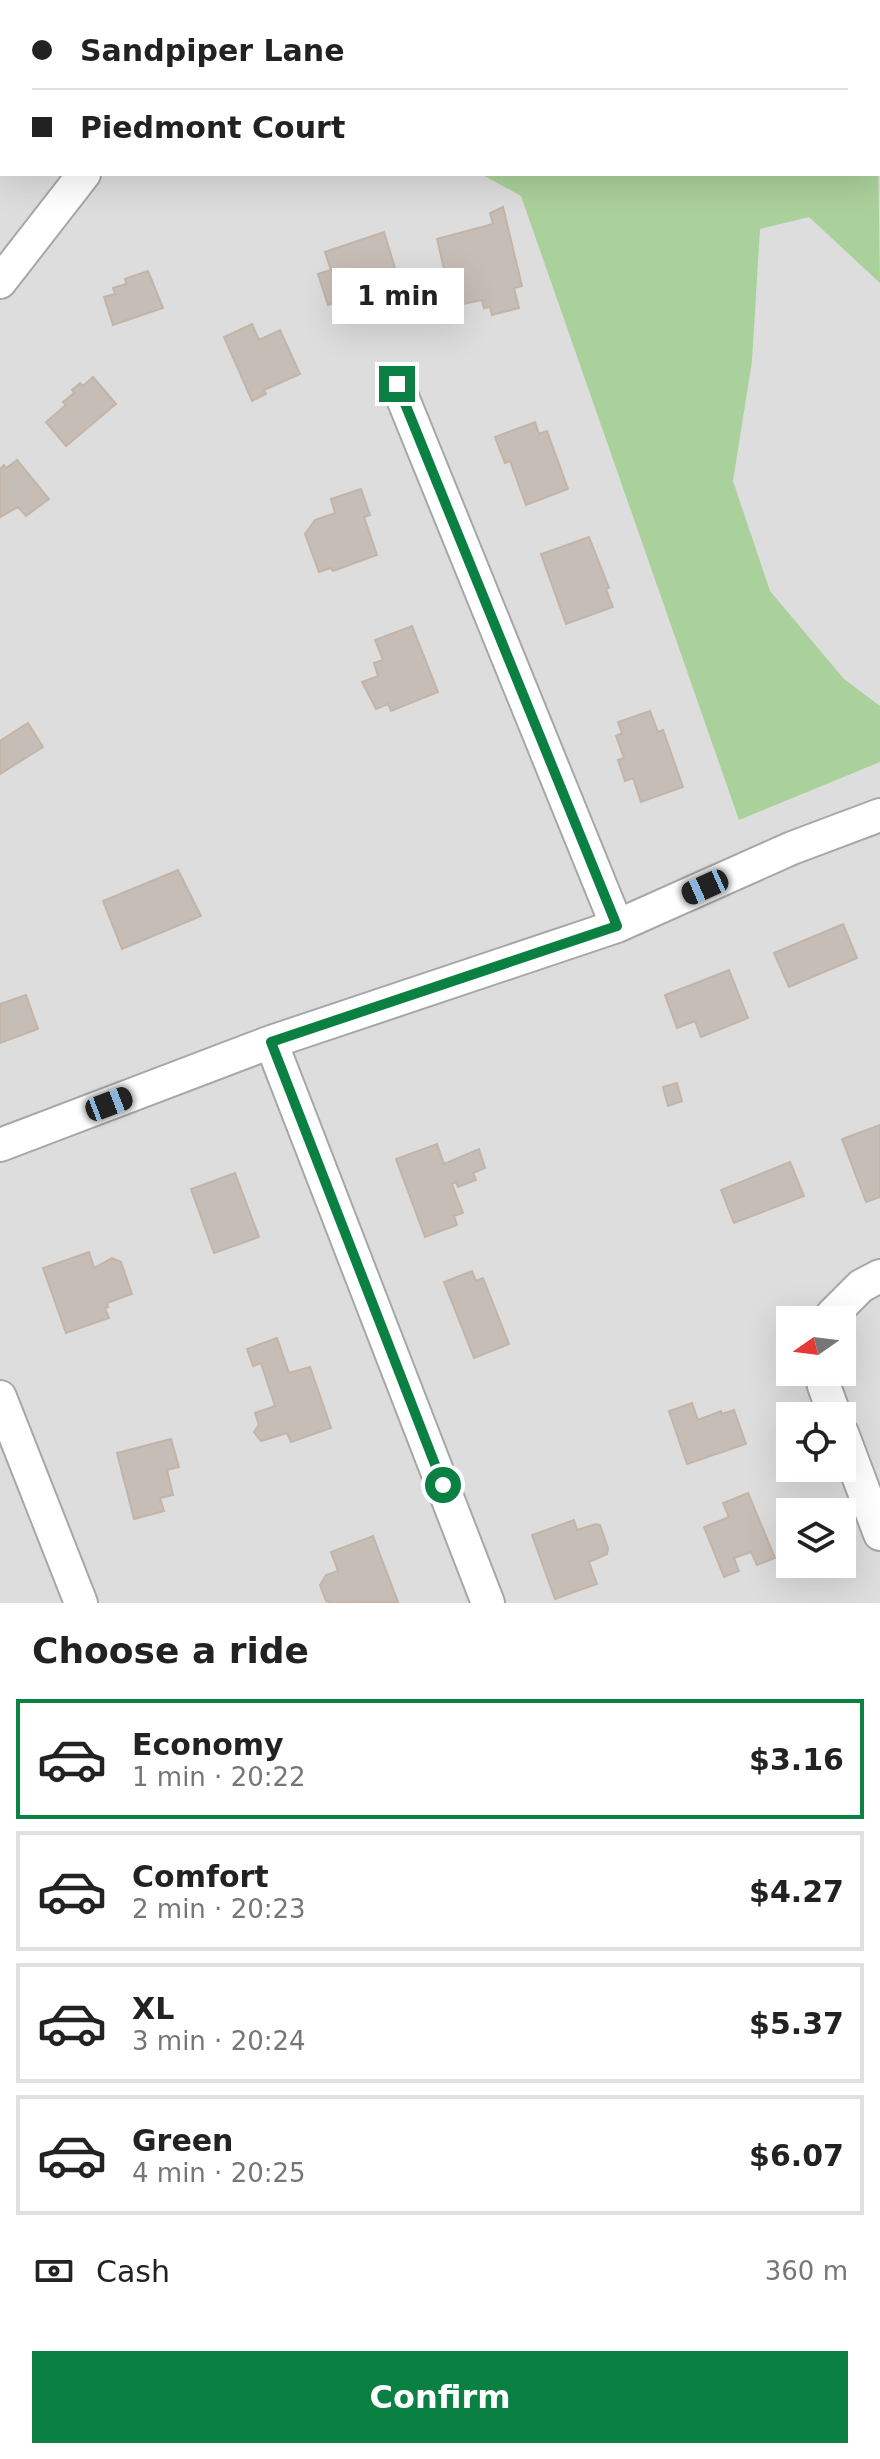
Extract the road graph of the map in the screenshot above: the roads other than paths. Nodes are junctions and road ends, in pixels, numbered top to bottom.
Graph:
1 (82, 176) edge
2 (0, 282) edge
3 (397, 384) dead end
4 (880, 815) edge
5 (617, 926) junction
6 (271, 1042) junction
7 (0, 1145) edge
8 (880, 1276) edge
9 (843, 1306) edge
10 (0, 1397) edge
11 (856, 1470) edge
12 (880, 1534) edge
13 (81, 1603) edge
14 (488, 1603) edge

1 - 2 street
3 - 5 street
4 - 5 street
5 - 6 street
6 - 7 street
6 - 14 street
8 - 9 street
10 - 13 street
11 - 12 street

